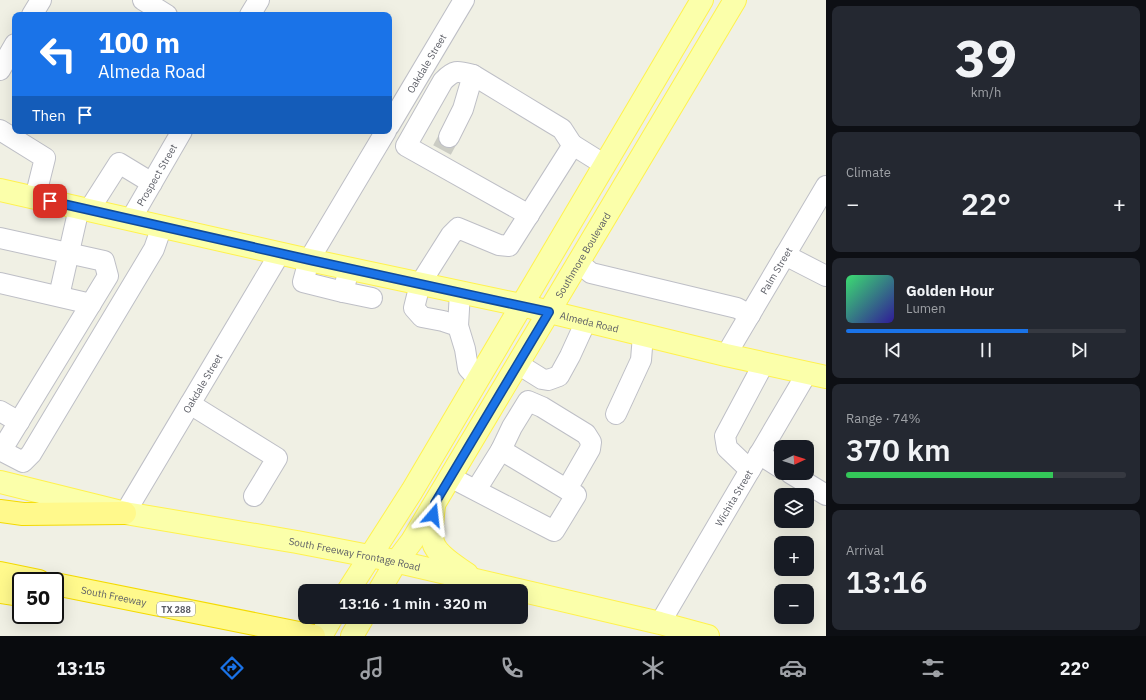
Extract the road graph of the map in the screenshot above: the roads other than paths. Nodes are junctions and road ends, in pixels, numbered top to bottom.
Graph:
1 (41, 0) edge
2 (143, 0) edge
3 (259, 0) edge
4 (464, 0) edge
5 (702, 0) edge
6 (735, 0) edge
7 (34, 12) edge
8 (163, 12) edge
9 (252, 12) edge
10 (12, 49) edge
11 (0, 70) edge
12 (473, 75) junction
13 (392, 121) edge
14 (0, 130) edge
15 (180, 134) edge
16 (384, 134) edge
17 (390, 134) edge
18 (406, 146) junction
19 (573, 146) junction
20 (441, 149) junction
21 (606, 162) junction
22 (632, 173) junction
23 (152, 183) junction
24 (826, 186) edge
25 (0, 190) edge
26 (35, 198) junction
27 (84, 209) junction
28 (529, 215) junction
29 (131, 219) junction
30 (162, 226) junction
31 (0, 238) edge
32 (69, 253) junction
33 (280, 253) junction
34 (785, 255) junction
35 (310, 260) junction
36 (578, 263) junction
37 (349, 269) junction
38 (826, 276) edge
39 (0, 283) edge
40 (420, 284) junction
41 (343, 292) junction
42 (460, 292) junction
43 (59, 296) junction
44 (372, 298) dead end
45 (91, 304) junction
46 (521, 305) junction
47 (549, 312) junction
48 (750, 315) junction
49 (586, 321) junction
50 (458, 326) junction
51 (644, 335) junction
52 (726, 355) junction
53 (764, 363) junction
54 (518, 364) junction
55 (820, 374) edge
56 (478, 379) junction
57 (542, 379) junction
58 (528, 401) junction
59 (190, 404) junction
60 (0, 411) edge
61 (616, 414) dead end
62 (18, 422) junction
63 (501, 450) junction
64 (1, 451) edge
65 (754, 462) junction
66 (774, 466) edge
67 (450, 477) junction
68 (801, 480) edge
69 (0, 482) edge
70 (567, 489) junction
71 (476, 490) junction
72 (826, 495) edge
73 (254, 496) dead end
74 (435, 503) junction
75 (0, 511) edge
76 (125, 513) junction
77 (370, 557) junction
78 (396, 562) junction
79 (0, 573) edge
80 (12, 575) edge
81 (476, 581) junction
82 (353, 584) edge
83 (383, 584) edge
84 (64, 586) edge
85 (0, 592) edge
86 (12, 594) edge
87 (64, 600) edge
88 (660, 623) junction
89 (328, 624) edge
90 (359, 624) edge
91 (305, 634) edge
92 (321, 636) edge
93 (352, 636) edge
94 (708, 636) edge

1 - 7 street
2 - 8 street
3 - 9 street
4 - 13 street, Oakdale Street
5 - 21 main road
6 - 22 main road, Southmore Boulevard
10 - 11 street
12 - 18 street
12 - 19 street
12 - 20 street
14 - 26 street
15 - 23 street, Prospect Street
16 - 35 street, Oakdale Street
17 - 18 street
18 - 20 street
19 - 21 street
19 - 28 street
20 - 28 street
21 - 22 main road
21 - 46 main road
22 - 36 main road, Southmore Boulevard
23 - 27 street
23 - 29 street, Prospect Street
24 - 34 street, Palm Street
25 - 26 main road, Almeda Road
26 - 27 main road, Almeda Road
27 - 29 main road, Almeda Road
27 - 32 street
28 - 40 street
29 - 30 main road, Almeda Road
30 - 33 main road, Almeda Road
30 - 64 street
31 - 32 street
32 - 43 street
32 - 45 street
33 - 35 main road, Almeda Road
33 - 59 street, Oakdale Street
34 - 38 street
34 - 48 street, Palm Street
35 - 37 main road, Almeda Road
35 - 41 street, Oakdale Street
36 - 47 main road, Southmore Boulevard
36 - 48 street
37 - 40 main road, Almeda Road
37 - 41 street
39 - 43 street
40 - 42 main road, Almeda Road
40 - 50 street
41 - 44 street
42 - 46 main road, Almeda Road
42 - 50 street
43 - 45 street
45 - 62 street
46 - 47 main road, Almeda Road
46 - 56 main road
47 - 49 main road, Almeda Road
47 - 54 main road, Southmore Boulevard
48 - 52 street, Palm Street
49 - 51 main road, Almeda Road
49 - 57 street
50 - 56 street
51 - 52 main road, Almeda Road
51 - 61 street
52 - 53 main road, Almeda Road
53 - 55 main road, Almeda Road
53 - 65 street
54 - 57 street
54 - 67 main road, Southmore Boulevard
55 - 65 street, Wichita Street
56 - 77 main road
57 - 58 street
58 - 63 street
58 - 70 street
59 - 73 street
59 - 76 street, Oakdale Street
60 - 62 street
62 - 64 street
63 - 70 street
63 - 71 street
65 - 66 street
65 - 88 street, Wichita Street
67 - 71 street
67 - 74 main road, Southmore Boulevard
68 - 72 street
69 - 76 main road, South Freeway Frontage Road
70 - 71 street
74 - 78 main road, Southmore Boulevard
74 - 81 main road
75 - 76 highway
76 - 77 main road, South Freeway Frontage Road
77 - 78 main road, South Freeway Frontage Road
77 - 82 main road
78 - 81 main road, South Freeway Frontage Road
78 - 83 main road, Southmore Boulevard
79 - 80 highway
81 - 88 main road, South Freeway Frontage Road
84 - 91 highway, South Freeway / TX 288
85 - 86 highway
87 - 91 highway
88 - 94 main road, South Freeway Frontage Road
89 - 92 main road
90 - 93 main road

